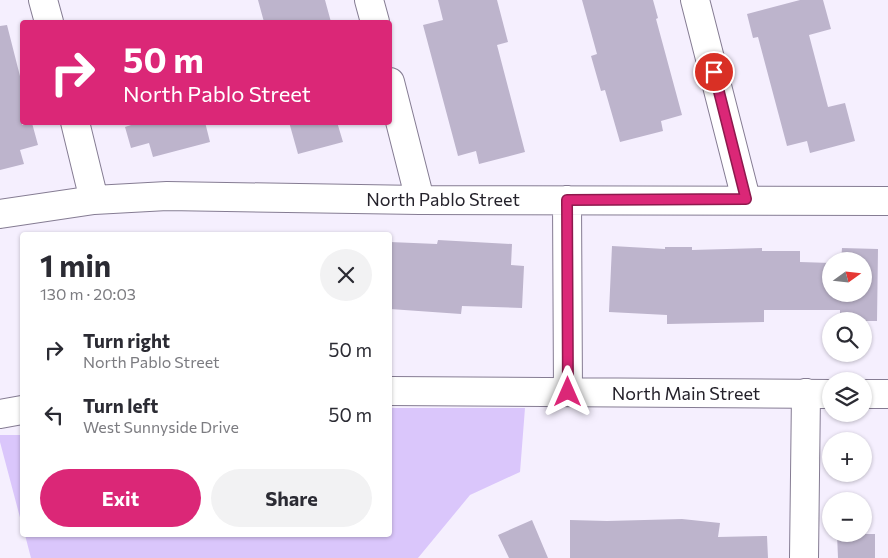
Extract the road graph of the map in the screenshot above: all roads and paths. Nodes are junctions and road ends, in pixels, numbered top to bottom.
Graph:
1 (43, 0) edge
2 (369, 0) edge
3 (695, 0) edge
4 (48, 20) edge
5 (374, 20) edge
6 (392, 90) edge
7 (76, 125) edge
8 (746, 199) junction
9 (94, 200) junction
10 (420, 200) junction
11 (567, 200) junction
12 (888, 201) edge
13 (0, 214) edge
14 (392, 391) edge
15 (568, 392) junction
16 (819, 393) edge
17 (872, 394) edge
18 (888, 394) edge
19 (20, 410) edge
20 (0, 414) edge
21 (804, 558) edge

1 - 4 street
2 - 5 street
3 - 8 street
6 - 10 street
7 - 9 street
8 - 11 street, North Pablo Street
8 - 12 street, North Pablo Street
9 - 10 street, North Pablo Street
9 - 13 street, North Pablo Street
10 - 11 street, North Pablo Street
11 - 15 street
14 - 15 street, North Main Street
15 - 16 street, North Main Street
16 - 21 street
17 - 18 street
19 - 20 street

